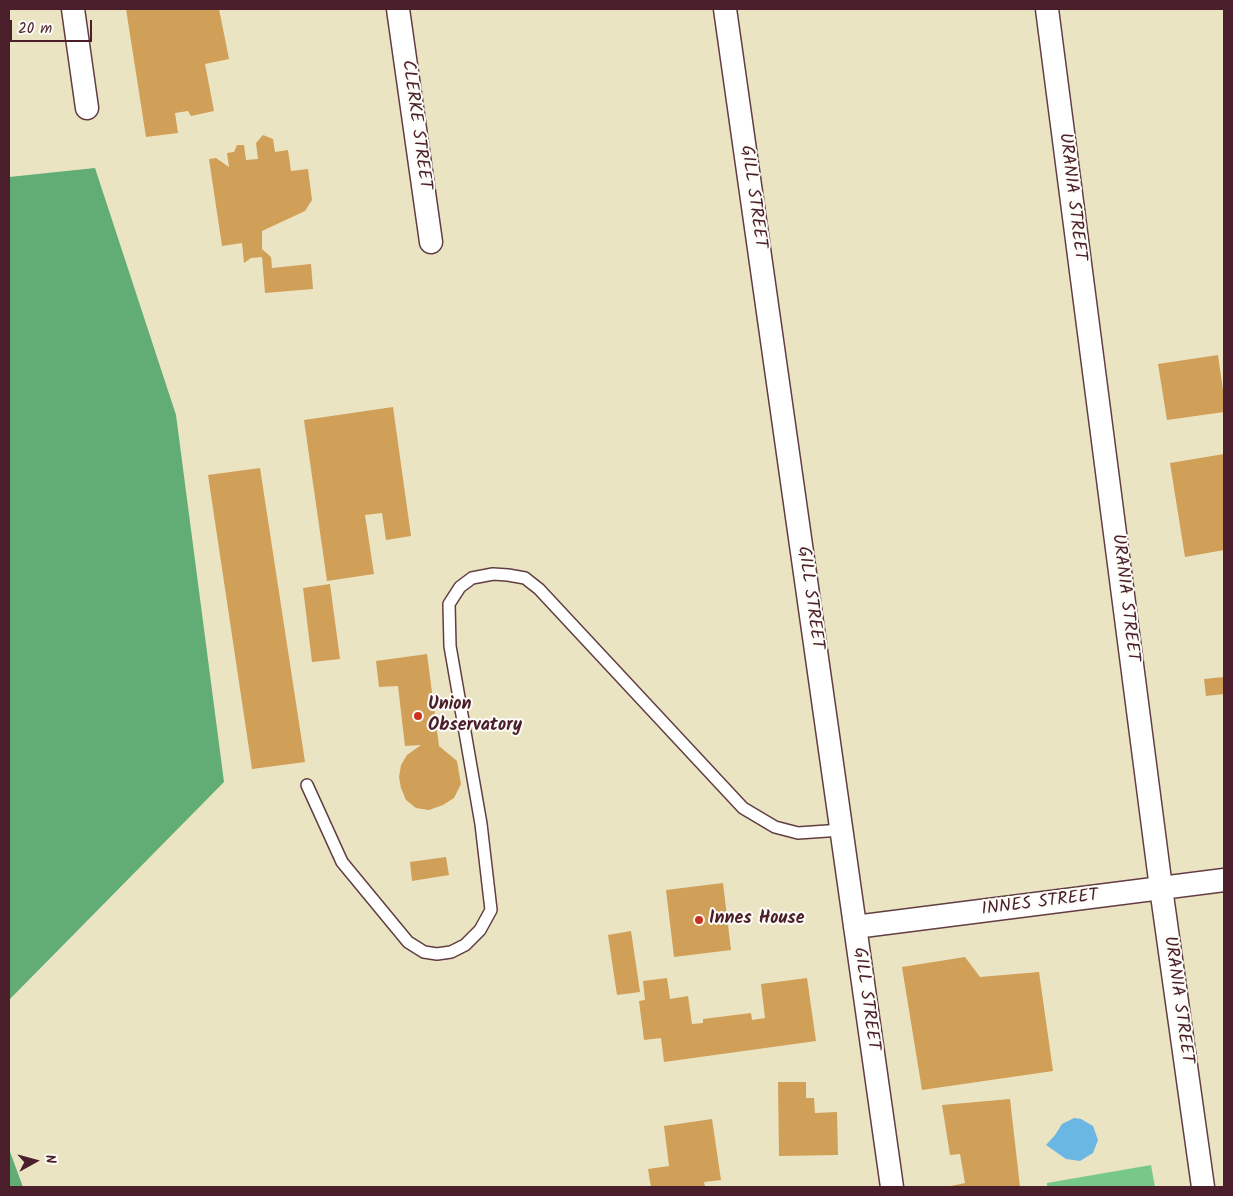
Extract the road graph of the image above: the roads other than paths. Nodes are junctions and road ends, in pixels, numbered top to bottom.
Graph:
1 (73, 9) edge
2 (398, 9) edge
3 (725, 9) edge
4 (1047, 9) edge
5 (87, 108) dead end
6 (431, 242) dead end
7 (307, 785) dead end
8 (842, 830) junction
9 (1224, 880) edge
10 (1161, 888) junction
11 (855, 927) junction
12 (892, 1187) edge
13 (1203, 1187) edge

1 - 5 street
2 - 6 street, CLERKE STREET
3 - 8 street, GILL STREET
4 - 10 street, URANIA STREET
7 - 8 lane
8 - 11 street, GILL STREET
9 - 10 street, INNES STREET
10 - 11 street, INNES STREET
10 - 13 street, URANIA STREET
11 - 12 street, GILL STREET

